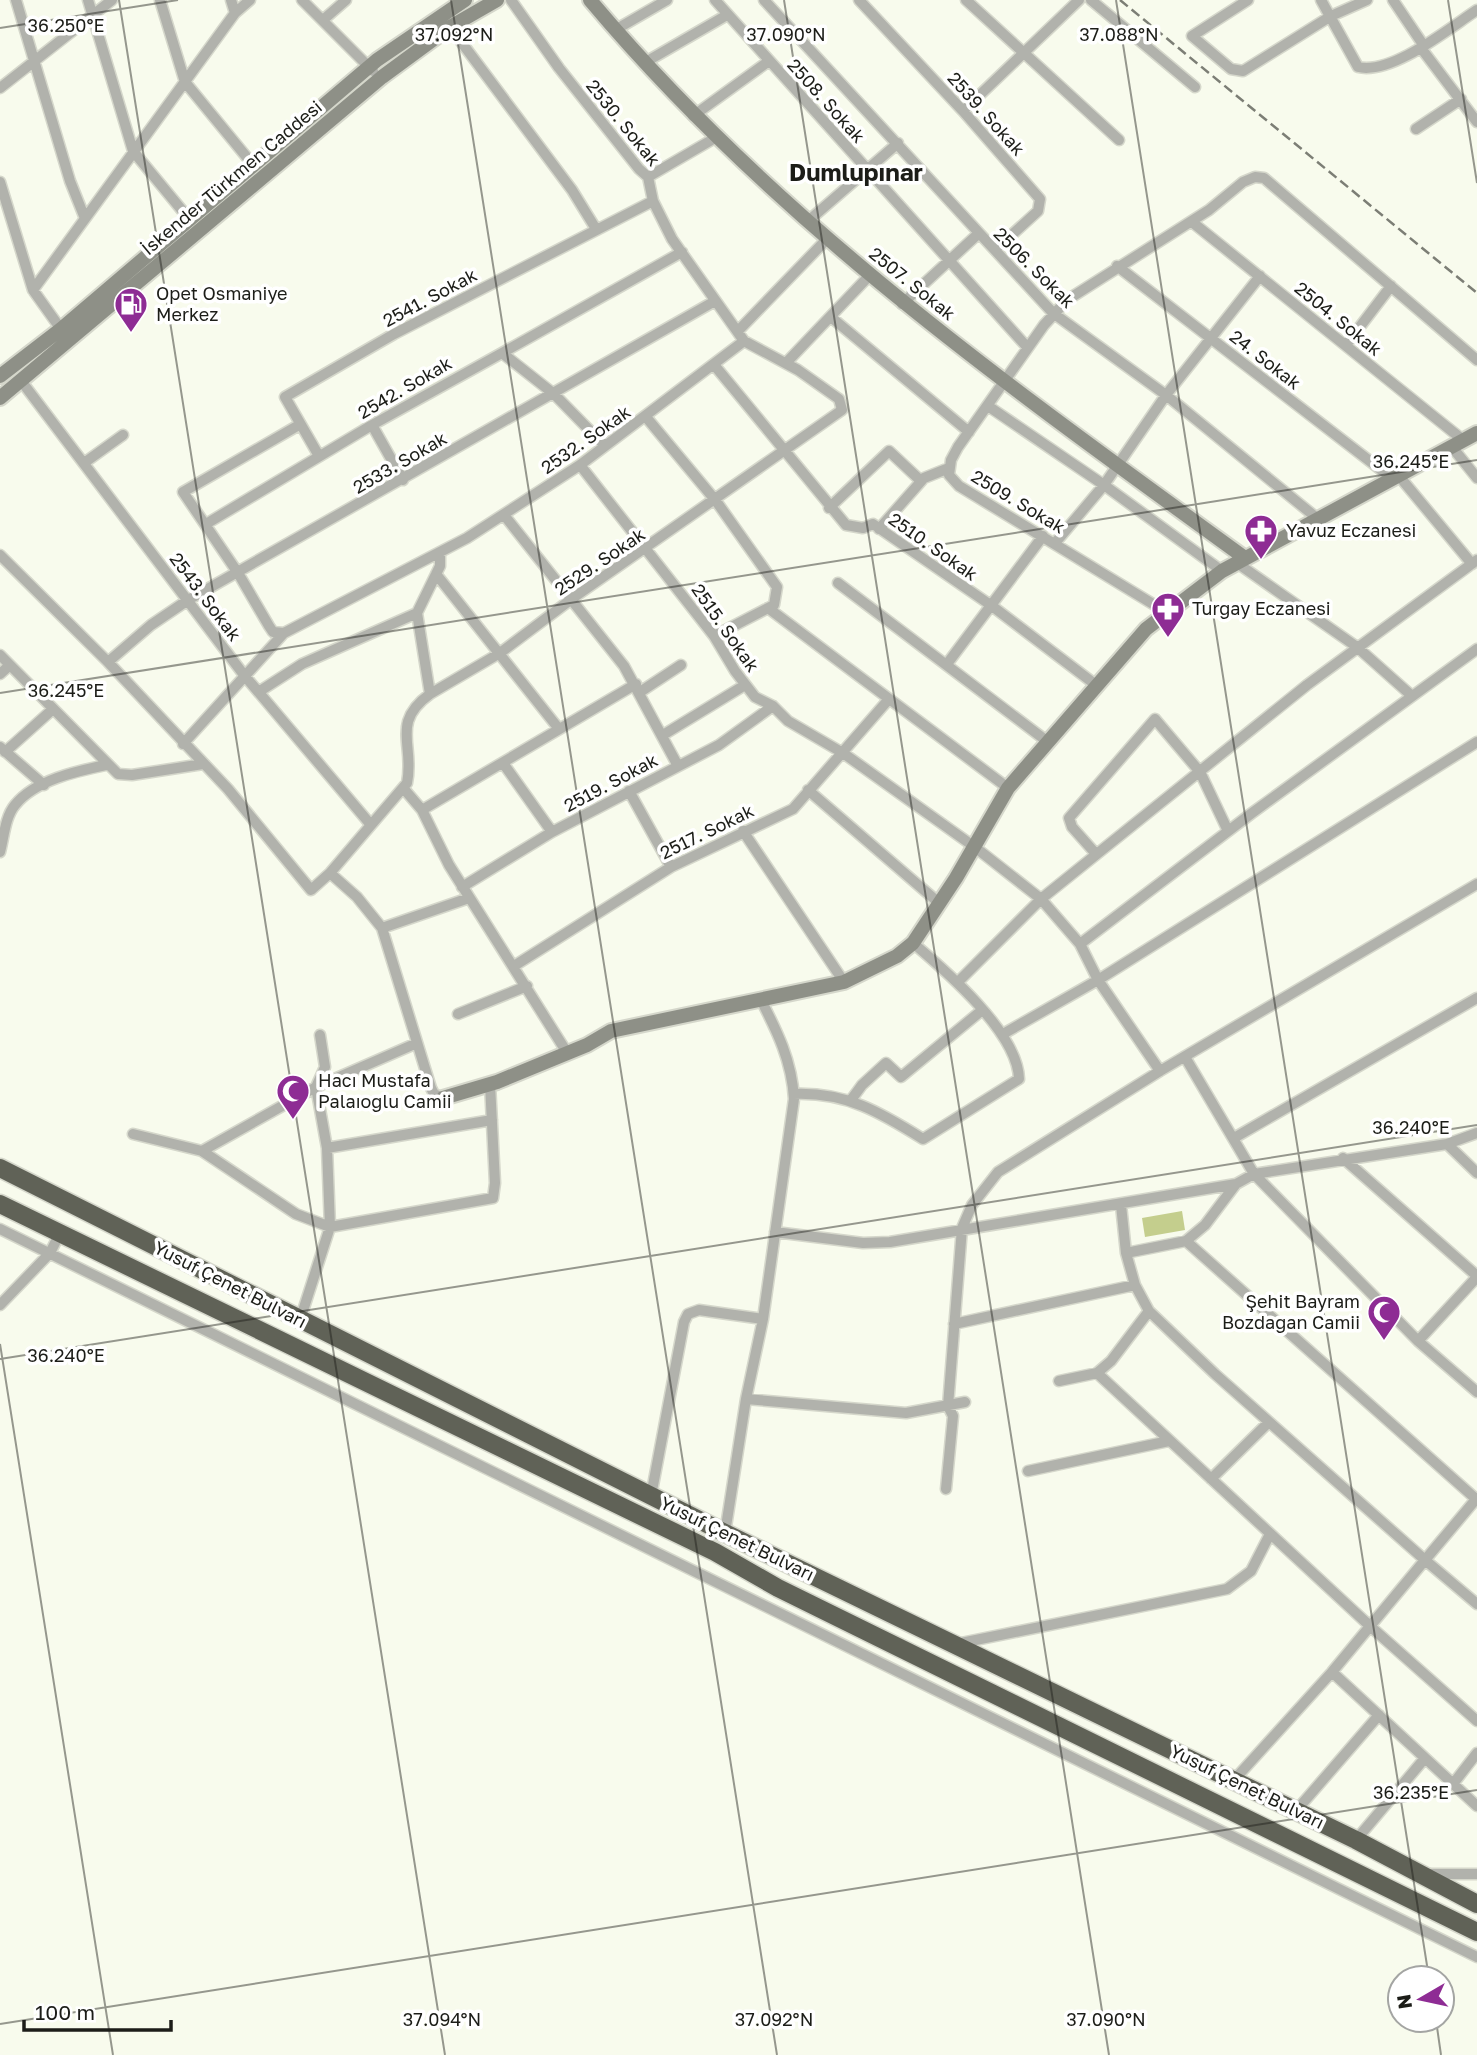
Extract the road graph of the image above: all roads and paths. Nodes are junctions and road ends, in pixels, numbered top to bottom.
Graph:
1 (16, 0) edge
2 (88, 0) edge
3 (112, 0) edge
4 (160, 0) edge
5 (230, 0) edge
6 (250, 0) edge
7 (302, 0) edge
8 (346, 0) edge
9 (466, 0) edge
10 (498, 0) edge
11 (510, 0) edge
12 (590, 0) edge
13 (667, 0) edge
14 (715, 0) edge
15 (764, 0) edge
16 (859, 0) edge
17 (966, 0) edge
18 (1079, 0) edge
19 (1091, 0) edge
20 (1248, 0) edge
21 (1321, 0) edge
22 (1367, 0) edge
23 (1393, 0) edge
24 (1477, 10) edge
25 (234, 13) junction
26 (93, 15) junction
27 (727, 15) junction
28 (1331, 16) junction
29 (323, 20) junction
30 (450, 27) junction
31 (615, 30) junction
32 (1422, 47) junction
33 (1022, 53) junction
34 (769, 61) junction
35 (35, 62) junction
36 (644, 63) junction
37 (368, 68) junction
38 (382, 77) junction
39 (185, 82) junction
40 (1195, 87) dead end
41 (0, 88) edge
42 (1461, 99) junction
43 (963, 111) junction
44 (693, 116) junction
45 (1477, 122) edge
46 (1416, 129) dead end
47 (715, 138) junction
48 (1119, 140) dead end
49 (898, 144) junction
50 (133, 150) junction
51 (254, 166) junction
52 (866, 170) junction
53 (648, 177) junction
54 (0, 182) edge
55 (653, 201) junction
56 (84, 216) junction
57 (190, 220) junction
58 (807, 222) junction
59 (1192, 222) junction
60 (596, 229) junction
61 (978, 234) junction
62 (827, 239) junction
63 (995, 250) junction
64 (682, 252) junction
65 (947, 261) junction
66 (1117, 266) junction
67 (869, 276) junction
68 (1260, 276) junction
69 (1391, 286) junction
70 (33, 290) junction
71 (715, 301) junction
72 (902, 304) junction
73 (1054, 313) junction
74 (832, 318) junction
75 (61, 329) junction
76 (738, 331) junction
77 (1212, 339) junction
78 (70, 341) junction
79 (744, 341) junction
80 (1346, 345) junction
81 (1027, 347) junction
82 (502, 353) junction
83 (1477, 360) edge
84 (786, 363) junction
85 (715, 366) junction
86 (1, 374) edge
87 (1005, 381) junction
88 (18, 386) junction
89 (554, 394) junction
90 (1167, 395) junction
91 (0, 398) edge
92 (988, 406) junction
93 (646, 416) junction
94 (299, 425) junction
95 (372, 425) junction
96 (969, 432) junction
97 (1477, 433) edge
98 (123, 435) dead end
99 (1457, 444) junction
100 (605, 446) junction
101 (784, 452) junction
102 (319, 456) junction
103 (84, 463) junction
104 (580, 465) junction
105 (1118, 466) junction
106 (949, 468) junction
107 (1396, 477) junction
108 (1477, 478) edge
109 (403, 480) junction
110 (921, 481) junction
111 (1104, 485) junction
112 (716, 501) junction
113 (829, 508) junction
114 (504, 514) junction
115 (1318, 519) junction
116 (206, 524) junction
117 (879, 529) junction
118 (1043, 536) junction
119 (1055, 542) junction
120 (648, 549) junction
121 (440, 554) junction
122 (0, 555) edge
123 (1241, 560) junction
124 (1474, 562) edge
125 (1222, 571) junction
126 (238, 573) junction
127 (436, 574) junction
128 (838, 583) dead end
129 (573, 598) junction
130 (188, 600) junction
131 (992, 606) junction
132 (768, 608) junction
133 (1166, 612) junction
134 (417, 613) junction
135 (284, 633) junction
136 (714, 636) junction
137 (1357, 646) junction
138 (1477, 649) edge
139 (500, 653) junction
140 (0, 655) edge
141 (108, 662) junction
142 (947, 664) junction
143 (10, 665) junction
144 (681, 665) dead end
145 (0, 674) edge
146 (244, 675) junction
147 (745, 685) junction
148 (1096, 685) junction
149 (638, 688) junction
150 (260, 691) junction
151 (430, 694) junction
152 (1412, 696) junction
153 (889, 699) junction
154 (773, 706) junction
155 (53, 709) junction
156 (559, 729) junction
157 (663, 735) junction
158 (1477, 742) edge
159 (1048, 743) junction
160 (183, 744) junction
161 (3, 749) edge
162 (843, 753) junction
163 (503, 763) junction
164 (203, 764) junction
165 (106, 765) junction
166 (678, 766) junction
167 (1200, 772) junction
168 (44, 785) junction
169 (1008, 788) junction
170 (404, 789) junction
171 (629, 790) junction
172 (808, 790) junction
173 (422, 810) junction
174 (371, 825) junction
175 (743, 831) junction
176 (1228, 831) junction
177 (552, 832) junction
178 (2, 836) edge
179 (976, 848) junction
180 (0, 852) edge
181 (1096, 854) junction
182 (671, 867) junction
183 (330, 873) junction
184 (1477, 884) edge
185 (462, 887) junction
186 (469, 898) junction
187 (1041, 899) junction
188 (939, 903) junction
189 (382, 928) junction
190 (912, 943) junction
191 (1080, 944) junction
192 (514, 967) junction
193 (1098, 980) junction
194 (845, 982) junction
195 (958, 982) junction
196 (527, 986) junction
197 (760, 998) junction
198 (1477, 998) edge
199 (981, 1011) junction
200 (458, 1014) dead end
201 (1003, 1034) junction
202 (320, 1035) dead end
203 (417, 1043) junction
204 (566, 1051) junction
205 (1185, 1057) junction
206 (1160, 1070) junction
207 (490, 1084) junction
208 (316, 1087) junction
209 (794, 1094) junction
210 (443, 1098) joint
211 (851, 1100) junction
212 (492, 1120) junction
213 (1477, 1133) edge
214 (132, 1134) dead end
215 (1234, 1138) junction
216 (1447, 1144) junction
217 (327, 1148) junction
218 (202, 1151) junction
219 (1343, 1158) junction
220 (0, 1168) edge
221 (1477, 1173) edge
222 (1254, 1174) junction
223 (1236, 1184) junction
224 (0, 1204) edge
225 (1121, 1205) junction
226 (330, 1227) junction
227 (962, 1228) junction
228 (0, 1229) edge
229 (775, 1232) junction
230 (60, 1233) junction
231 (1186, 1241) junction
232 (50, 1253) junction
233 (1126, 1253) junction
234 (1477, 1276) edge
235 (1135, 1285) junction
236 (0, 1306) edge
237 (1149, 1311) junction
238 (763, 1319) junction
239 (300, 1320) junction
240 (954, 1324) junction
241 (1418, 1342) junction
242 (1097, 1374) junction
243 (1059, 1381) dead end
244 (1477, 1392) edge
245 (746, 1399) junction
246 (965, 1402) dead end
247 (948, 1406) junction
248 (1269, 1422) junction
249 (1169, 1441) junction
250 (1028, 1471) dead end
251 (1212, 1479) junction
252 (946, 1489) dead end
253 (651, 1496) junction
254 (1477, 1498) edge
255 (726, 1533) junction
256 (1270, 1534) junction
257 (1425, 1560) junction
258 (1477, 1604) edge
259 (1371, 1627) junction
260 (953, 1645) junction
261 (1332, 1672) junction
262 (1379, 1715) junction
263 (1477, 1721) edge
264 (1477, 1754) edge
265 (1425, 1758) junction
266 (1234, 1780) junction
267 (1453, 1784) junction
268 (1477, 1806) edge
269 (1295, 1812) junction
270 (1356, 1840) junction
271 (1416, 1873) junction
272 (1477, 1874) edge
273 (1477, 1904) edge
274 (1477, 1932) edge
275 (1477, 1957) edge

1 - 35 street
2 - 26 street
3 - 26 street
4 - 39 street
5 - 25 street
6 - 25 street
7 - 29 street
8 - 29 street
9 - 37 street, İskender Türkmen Caddesi
10 - 30 street, İskender Türkmen Caddesi
11 - 53 street, 2530. Sokak
12 - 31 street, 2507. Sokak
13 - 31 street
14 - 27 street, 2508. Sokak
15 - 49 street, 2506. Sokak
16 - 43 street, 2539. Sokak
17 - 33 street
18 - 33 street
19 - 40 street
20 - 28 street
21 - 28 street
22 - 28 street
23 - 32 street
24 - 32 street
25 - 39 street
26 - 35 street
26 - 50 street
27 - 34 street, 2508. Sokak
27 - 36 street
28 - 32 street
29 - 37 street
30 - 38 street, İskender Türkmen Caddesi
30 - 60 street
31 - 36 street, 2507. Sokak
32 - 42 street
33 - 43 street
33 - 48 street
34 - 44 street
34 - 52 street, 2508. Sokak
35 - 41 street
35 - 56 street
36 - 44 street, 2507. Sokak
37 - 38 street
37 - 51 street, İskender Türkmen Caddesi
38 - 78 street, İskender Türkmen Caddesi
39 - 50 street
39 - 51 street
42 - 45 street
42 - 46 street
43 - 63 street, 2539. Sokak
44 - 47 street, 2507. Sokak
47 - 53 street
47 - 58 street, 2507. Sokak
49 - 52 street
49 - 61 street, 2506. Sokak
50 - 56 street
50 - 57 street
51 - 57 street, İskender Türkmen Caddesi
52 - 58 street
52 - 65 street, 2508. Sokak
53 - 55 street, 2530. Sokak
54 - 70 street
55 - 60 street, 2541. Sokak
55 - 64 street, 2530. Sokak
56 - 70 street
57 - 75 street, İskender Türkmen Caddesi
58 - 62 street, 2507. Sokak
59 - 66 street
59 - 68 street, 2504. Sokak
59 - 69 street
60 - 94 street, 2541. Sokak
61 - 63 street, 2506. Sokak
61 - 65 street
62 - 67 street, 2507. Sokak
62 - 76 street
63 - 73 street, 2506. Sokak
64 - 71 street, 2530. Sokak
64 - 82 street, 2542. Sokak
65 - 72 street
65 - 81 street, 2508. Sokak
66 - 73 street
66 - 77 street, 24. Sokak
67 - 72 street, 2507. Sokak
67 - 74 street
68 - 77 street
68 - 80 street, 2504. Sokak
69 - 80 street
69 - 83 street
70 - 75 street
71 - 76 street, 2530. Sokak
71 - 89 street, 2533. Sokak
72 - 87 street, 2507. Sokak
73 - 81 street, 2509. Sokak
73 - 90 street, 2506. Sokak
74 - 84 street
74 - 96 street
75 - 78 street
75 - 86 street, İskender Türkmen Caddesi
76 - 79 street, 2530. Sokak
77 - 90 street
77 - 107 street, 24. Sokak
78 - 88 street, İskender Türkmen Caddesi
79 - 84 street
79 - 85 street, 2532. Sokak
80 - 99 street, 2504. Sokak
81 - 87 street, 2509. Sokak
82 - 89 street
82 - 95 street, 2542. Sokak
84 - 101 street, 2529. Sokak
85 - 93 street, 2532. Sokak
85 - 101 street, 2510. Sokak
86 - 88 street, 2543. Sokak
87 - 92 street, 2509. Sokak
87 - 105 street, 2507. Sokak
88 - 91 street, İskender Türkmen Caddesi
88 - 103 street, 2543. Sokak
89 - 100 street
89 - 109 street, 2533. Sokak
90 - 105 street
90 - 115 street, 2506. Sokak
92 - 96 street, 2509. Sokak
92 - 111 street
93 - 100 street, 2532. Sokak
93 - 112 street
94 - 102 street, 2541. Sokak
94 - 116 street
95 - 102 street, 2542. Sokak
95 - 109 street
96 - 106 street, 2509. Sokak
97 - 99 street
98 - 103 street
99 - 107 street
99 - 108 street, 2504. Sokak
100 - 104 street, 2532. Sokak
101 - 112 street, 2529. Sokak
101 - 113 street, 2510. Sokak
102 - 116 street, 2542. Sokak
103 - 130 street, 2543. Sokak
104 - 114 street, 2532. Sokak
104 - 120 street, 2515. Sokak
105 - 111 street
105 - 123 street, 2507. Sokak
106 - 110 street
106 - 118 street, 2509. Sokak
107 - 115 street
107 - 124 street, 24. Sokak
109 - 126 street, 2533. Sokak
110 - 113 street
110 - 117 street
111 - 119 street
111 - 125 street
112 - 120 street, 2529. Sokak
112 - 132 street
113 - 117 street, 2510. Sokak
114 - 121 street, 2532. Sokak
114 - 129 street
115 - 123 street
116 - 126 street
117 - 131 street, 2510. Sokak
118 - 119 street, 2509. Sokak
118 - 131 street
119 - 133 street, 2509. Sokak
120 - 129 street, 2529. Sokak
120 - 136 street, 2515. Sokak
121 - 127 street
121 - 135 street, 2532. Sokak
122 - 141 street
123 - 125 street
123 - 137 street
124 - 137 street
125 - 133 street
126 - 130 street, 2533. Sokak
126 - 135 street
127 - 134 street
127 - 139 street
128 - 142 street
129 - 139 street, 2529. Sokak
129 - 149 street
130 - 141 street, 2533. Sokak
130 - 146 street, 2543. Sokak
131 - 142 street
131 - 148 street, 2510. Sokak
132 - 136 street
132 - 153 street
133 - 148 street
134 - 150 street
134 - 151 street
135 - 146 street, 2532. Sokak
136 - 147 street, 2515. Sokak
137 - 152 street
137 - 167 street
138 - 152 street
139 - 151 street, 2529. Sokak
139 - 156 street
140 - 143 street
141 - 160 street
142 - 159 street
143 - 145 street
143 - 155 street
144 - 149 street
146 - 150 street, 2543. Sokak
146 - 160 street, 2532. Sokak
147 - 154 street, 2515. Sokak
147 - 157 street
148 - 159 street
149 - 156 street
149 - 157 street
150 - 174 street, 2543. Sokak
151 - 170 street, 2529. Sokak
152 - 176 street
153 - 162 street, 2517. Sokak
153 - 169 street
154 - 162 street, 2515. Sokak
154 - 166 street, 2519. Sokak
155 - 161 street
155 - 165 street
156 - 163 street
157 - 166 street
158 - 193 street
159 - 169 street
160 - 164 street
161 - 168 street
162 - 172 street, 2517. Sokak
162 - 179 street, 2515. Sokak
163 - 173 street
163 - 177 street
164 - 165 street
164 - 183 street
165 - 168 street
166 - 171 street, 2519. Sokak
167 - 176 street
167 - 181 street
167 - 181 street
168 - 178 street
169 - 179 street
170 - 173 street
170 - 174 street
171 - 177 street, 2519. Sokak
171 - 182 street
172 - 175 street, 2517. Sokak
172 - 188 street
173 - 185 street
174 - 183 street
175 - 182 street, 2517. Sokak
175 - 194 street
176 - 191 street
177 - 185 street, 2519. Sokak
178 - 180 street
179 - 187 street, 2515. Sokak
179 - 188 street
181 - 187 street
182 - 192 street, 2517. Sokak
183 - 189 street
184 - 205 street
185 - 186 street
186 - 189 street
186 - 192 street
187 - 191 street, 2515. Sokak
187 - 195 street
188 - 190 street
189 - 203 street
190 - 194 street
190 - 195 street
191 - 193 street, 2515. Sokak
192 - 196 street
193 - 201 street
193 - 206 street, 2515. Sokak
194 - 197 street
195 - 199 street
196 - 200 street
196 - 204 street
197 - 204 street
197 - 209 street
198 - 215 street
199 - 201 street
199 - 211 street
201 - 211 street
202 - 208 street
203 - 208 street
203 - 210 street
204 - 207 street
205 - 206 street
205 - 215 street
206 - 227 street
207 - 210 street
207 - 212 street
208 - 217 street
208 - 218 street
209 - 211 street
209 - 229 street
212 - 217 street
212 - 226 street
213 - 216 street
214 - 218 street
215 - 222 street
216 - 219 street
216 - 221 street
217 - 226 street
218 - 226 street
219 - 222 street
219 - 234 street
220 - 239 highway, Yusuf Çenet Bulvarı
222 - 223 street
222 - 241 street
223 - 225 street
223 - 231 street
224 - 230 highway, Yusuf Çenet Bulvarı
225 - 227 street
225 - 233 street
226 - 239 street
227 - 229 street
227 - 240 street
228 - 232 street
229 - 238 street
230 - 232 street
230 - 274 highway, Yusuf Çenet Bulvarı
231 - 233 street
231 - 254 street
232 - 236 street
232 - 275 street
233 - 235 street
234 - 241 street
235 - 237 street
235 - 240 street
237 - 242 street
237 - 248 street
238 - 245 street
238 - 253 street
239 - 253 highway, Yusuf Çenet Bulvarı
240 - 247 street
241 - 244 street
242 - 243 street
242 - 249 street
245 - 247 street
245 - 255 street
246 - 247 street
247 - 252 street
248 - 251 street
248 - 257 street
249 - 250 street
249 - 251 street
251 - 256 street
253 - 255 highway, Yusuf Çenet Bulvarı
254 - 257 street
255 - 260 highway, Yusuf Çenet Bulvarı
256 - 259 street
256 - 260 street
257 - 258 street
257 - 259 street
259 - 261 street
259 - 263 street
260 - 266 highway, Yusuf Çenet Bulvarı
261 - 262 street
261 - 266 street
262 - 265 street
262 - 269 street
264 - 267 street
265 - 267 street
265 - 270 street
266 - 269 highway, Yusuf Çenet Bulvarı
267 - 268 street
269 - 270 highway, Yusuf Çenet Bulvarı
270 - 271 highway, Yusuf Çenet Bulvarı
271 - 272 street
271 - 273 highway, Yusuf Çenet Bulvarı

